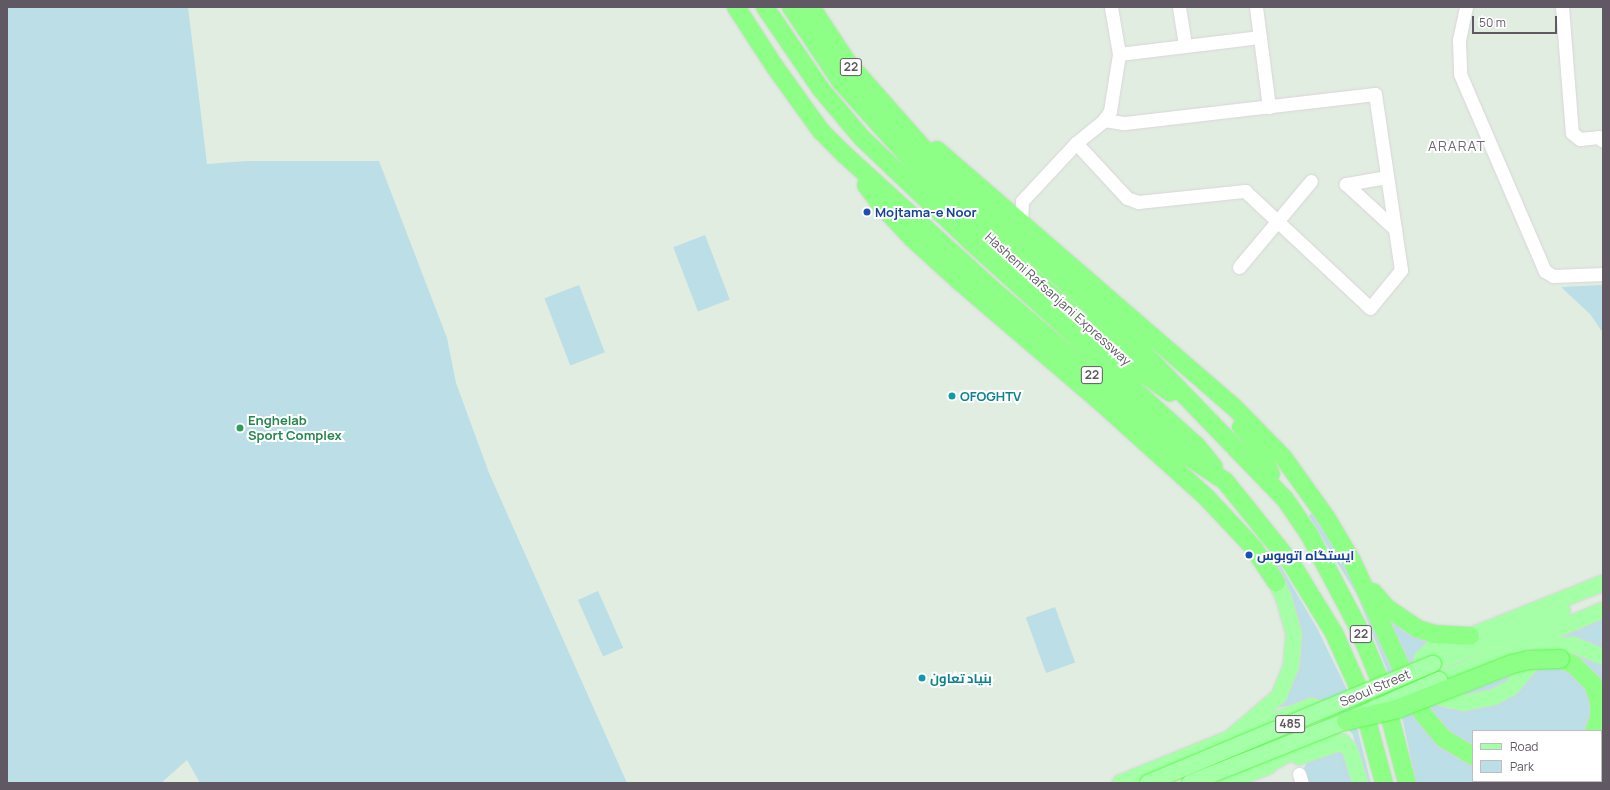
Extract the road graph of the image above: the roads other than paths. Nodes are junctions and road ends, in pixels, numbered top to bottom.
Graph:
1 (736, 7) edge
2 (765, 7) edge
3 (791, 7) edge
4 (811, 7) edge
5 (1111, 7) edge
6 (1179, 7) edge
7 (1256, 7) edge
8 (1466, 7) edge
9 (1562, 7) edge
10 (1260, 37) junction
11 (1185, 46) junction
12 (1118, 54) junction
13 (1269, 107) junction
14 (1104, 120) junction
15 (898, 121) junction
16 (1603, 141) edge
17 (1076, 143) junction
18 (845, 155) junction
19 (1387, 177) junction
20 (1310, 180) dead end
21 (989, 195) junction
22 (1022, 201) junction
23 (1277, 221) junction
24 (1021, 222) junction
25 (1395, 229) junction
26 (1239, 267) dead end
27 (1603, 274) edge
28 (1160, 345) junction
29 (1199, 412) junction
30 (1225, 481) junction
31 (1285, 499) junction
32 (1352, 561) junction
33 (1276, 582) joint
34 (1603, 583) edge
35 (1603, 594) edge
36 (1603, 610) edge
37 (1470, 636) junction
38 (1603, 657) edge
39 (1346, 721) junction
40 (1594, 730) edge
41 (1230, 738) junction
42 (1472, 755) edge
43 (1258, 770) junction
44 (1120, 783) edge
45 (1148, 783) edge
46 (1190, 783) edge
47 (1226, 783) edge
48 (1360, 783) edge
49 (1384, 783) edge
50 (1407, 783) edge

1 - 18 highway, Hashemi Rafsanjani Expressway / 22
2 - 30 highway, Hashemi Rafsanjani Expressway / 22
3 - 29 highway, Hashemi Rafsanjani Expressway / 22
4 - 15 highway, Hashemi Rafsanjani Expressway / 22
5 - 12 street
6 - 11 street
7 - 10 street
8 - 27 street
9 - 16 street
10 - 11 street
10 - 13 street
11 - 12 street
12 - 14 street
13 - 14 street
13 - 19 street
14 - 17 street
15 - 21 highway
15 - 29 highway, Hashemi Rafsanjani Expressway / 22
17 - 22 street
17 - 23 street
18 - 30 highway, Hashemi Rafsanjani Expressway / 22
18 - 33 highway
19 - 25 street
19 - 25 street
20 - 23 street
21 - 22 street
21 - 24 highway
22 - 24 street
23 - 25 street
23 - 26 street
24 - 28 highway
28 - 31 highway
28 - 32 highway
29 - 31 highway, Hashemi Rafsanjani Expressway / 22
30 - 49 highway, Hashemi Rafsanjani Expressway / 22
31 - 50 highway, Hashemi Rafsanjani Expressway / 22
32 - 37 highway
32 - 42 highway
33 - 41 main road
34 - 37 main road
35 - 45 main road, Seoul Street / 485, bridge
36 - 39 main road, Seoul Street / 485, bridge
37 - 38 main road
39 - 40 highway, bridge
39 - 46 main road, Seoul Street / 485, bridge
41 - 43 main road
41 - 44 main road
43 - 47 main road
43 - 48 main road

